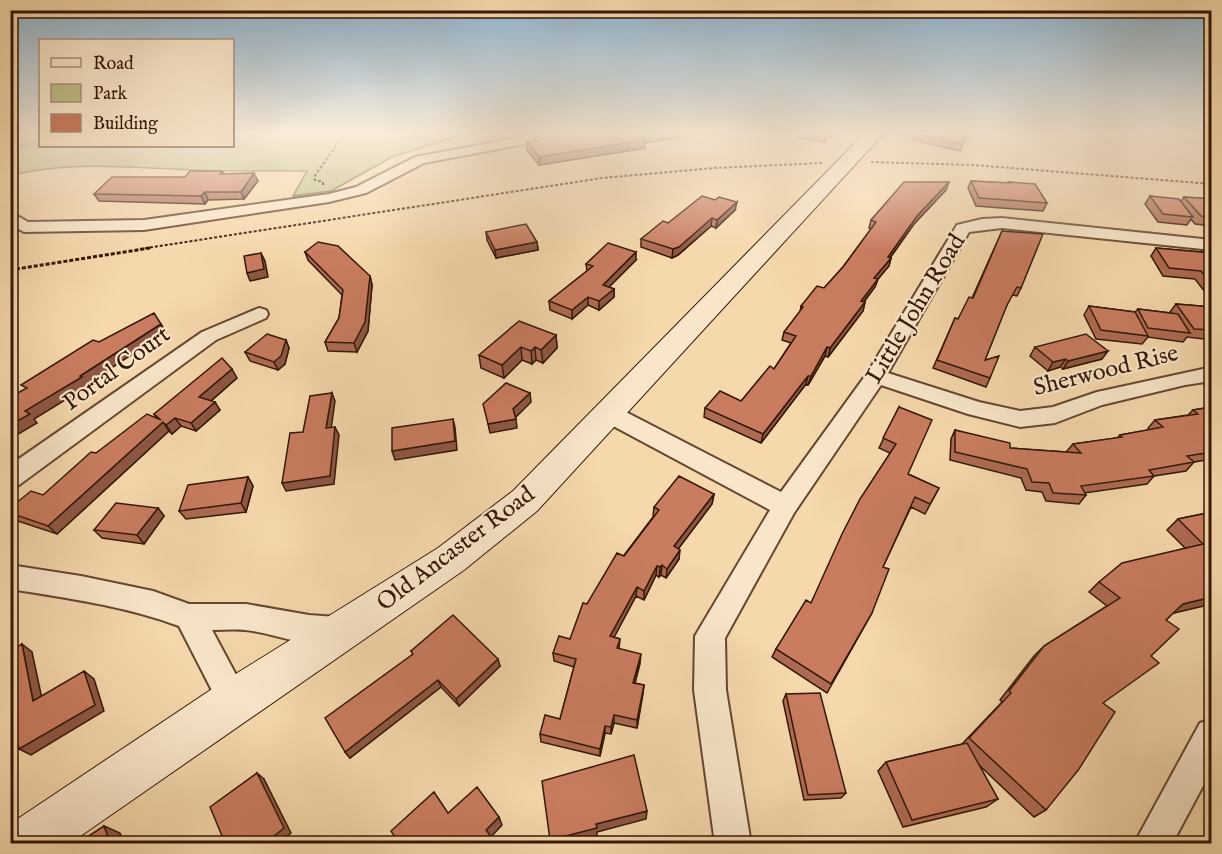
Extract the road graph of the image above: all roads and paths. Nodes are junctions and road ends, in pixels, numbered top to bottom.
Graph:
1 (317, 172) edge
2 (397, 172) edge
3 (671, 172) edge
4 (838, 172) edge
5 (1059, 172) edge
6 (1212, 184) edge
7 (321, 199) junction
8 (12, 218) edge
9 (312, 222) junction
10 (1212, 245) edge
11 (10, 270) edge
12 (259, 314) dead end
13 (1212, 374) edge
14 (876, 376) junction
15 (610, 414) junction
16 (10, 477) edge
17 (786, 506) junction
18 (10, 577) edge
19 (189, 618) junction
20 (344, 631) junction
21 (234, 701) junction
22 (1212, 735) edge
23 (25, 843) edge
24 (733, 843) edge
25 (1152, 843) edge

1 - 7 path
2 - 7 street
3 - 9 path
4 - 15 street, Old Ancaster Road
5 - 6 path
7 - 8 street
7 - 9 path
9 - 11 path
10 - 14 street, Little John Road
12 - 16 street, Portal Court
13 - 14 street, Sherwood Rise
14 - 17 street, Little John Road
15 - 17 street
15 - 20 street, Old Ancaster Road
17 - 24 street, Little John Road
18 - 19 street
19 - 20 street
19 - 21 street
20 - 21 street, Old Ancaster Road
21 - 23 street, Old Ancaster Road
22 - 25 street

